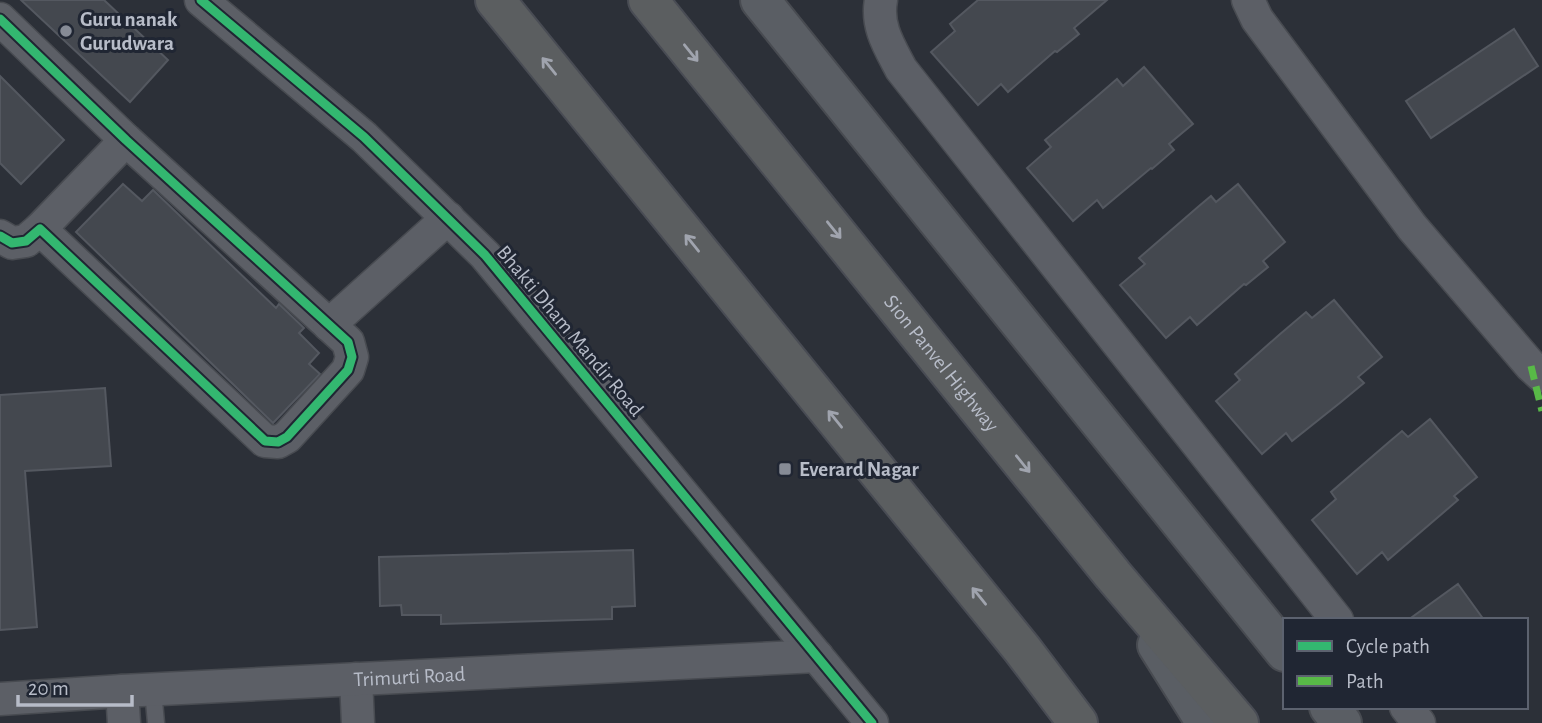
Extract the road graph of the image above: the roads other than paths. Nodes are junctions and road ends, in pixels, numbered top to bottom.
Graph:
1 (201, 0) edge
2 (495, 0) edge
3 (648, 0) edge
4 (760, 0) edge
5 (881, 0) edge
6 (1248, 0) edge
7 (0, 19) edge
8 (126, 140) junction
9 (448, 218) junction
10 (40, 229) junction
11 (0, 236) edge
12 (329, 325) junction
13 (1542, 376) edge
14 (1113, 575) junction
15 (1335, 618) edge
16 (1022, 649) junction
17 (1283, 650) edge
18 (817, 656) junction
19 (356, 679) junction
20 (137, 690) junction
21 (0, 699) edge
22 (1331, 709) edge
23 (1408, 709) edge
24 (124, 723) edge
25 (156, 723) edge
26 (358, 723) edge
27 (872, 723) edge
28 (1078, 723) edge
29 (1096, 723) edge
30 (1206, 723) edge
31 (1239, 723) edge
32 (1342, 723) edge
33 (1419, 723) edge

1 - 9 street, Bhakti Dham Mandir Road
16 -> 2 highway
3 -> 14 highway, Sion Panvel Highway
4 - 17 street
5 - 15 street
6 - 13 street
7 - 8 street
8 - 10 street
8 - 12 street
9 - 12 street
9 - 18 street, Bhakti Dham Mandir Road
10 - 11 street
10 - 12 street
14 - 30 street
14 - 31 highway, Sion Panvel Highway
16 - 28 highway
16 - 29 street
18 - 19 street, Trimurti Road
18 - 27 street, Bhakti Dham Mandir Road
19 - 20 street, Trimurti Road
19 - 26 street
20 - 21 street, Trimurti Road
20 - 24 street
20 - 25 lane
22 - 32 street
23 - 33 street

